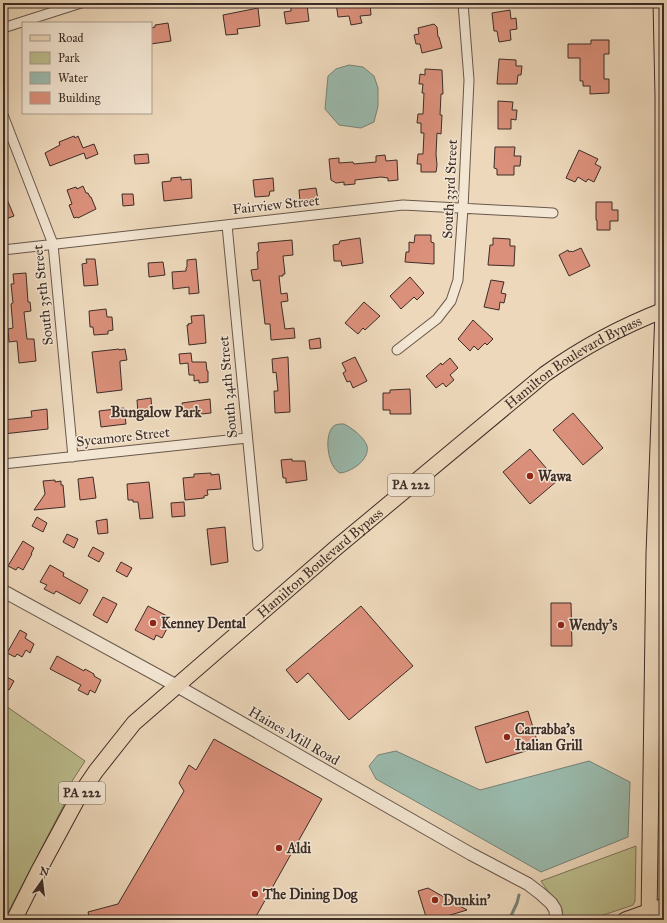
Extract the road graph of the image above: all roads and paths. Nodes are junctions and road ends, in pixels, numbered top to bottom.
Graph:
1 (81, 3) edge
2 (463, 3) edge
3 (661, 3) edge
4 (3, 28) edge
5 (3, 115) edge
6 (463, 208) junction
7 (553, 213) dead end
8 (227, 225) junction
9 (53, 244) junction
10 (3, 250) edge
11 (664, 310) edge
12 (398, 350) dead end
13 (247, 438) junction
14 (73, 457) junction
15 (3, 464) edge
16 (258, 546) dead end
17 (3, 591) edge
18 (177, 686) junction
19 (664, 906) edge
20 (648, 916) edge
21 (14, 920) edge
22 (557, 920) edge
23 (625, 920) edge

1 - 4 street
2 - 6 street, South 33rd Street
3 - 11 main road
5 - 9 street, South 35th Street
6 - 7 street, Fairview Street
6 - 8 street, Fairview Street
6 - 12 street, South 33rd Street
8 - 9 street, Fairview Street
8 - 13 street, South 34th Street
9 - 10 street, Fairview Street
9 - 14 street, South 35th Street
11 - 18 main road, Hamilton Boulevard Bypass / PA 222
11 - 20 main road
13 - 14 street, Sycamore Street
13 - 16 street, South 34th Street
14 - 15 street, Sycamore Street
17 - 18 street, Haines Mill Road
18 - 21 main road, Hamilton Boulevard Bypass / PA 222
18 - 22 street, Haines Mill Road
19 - 20 main road
20 - 23 main road

